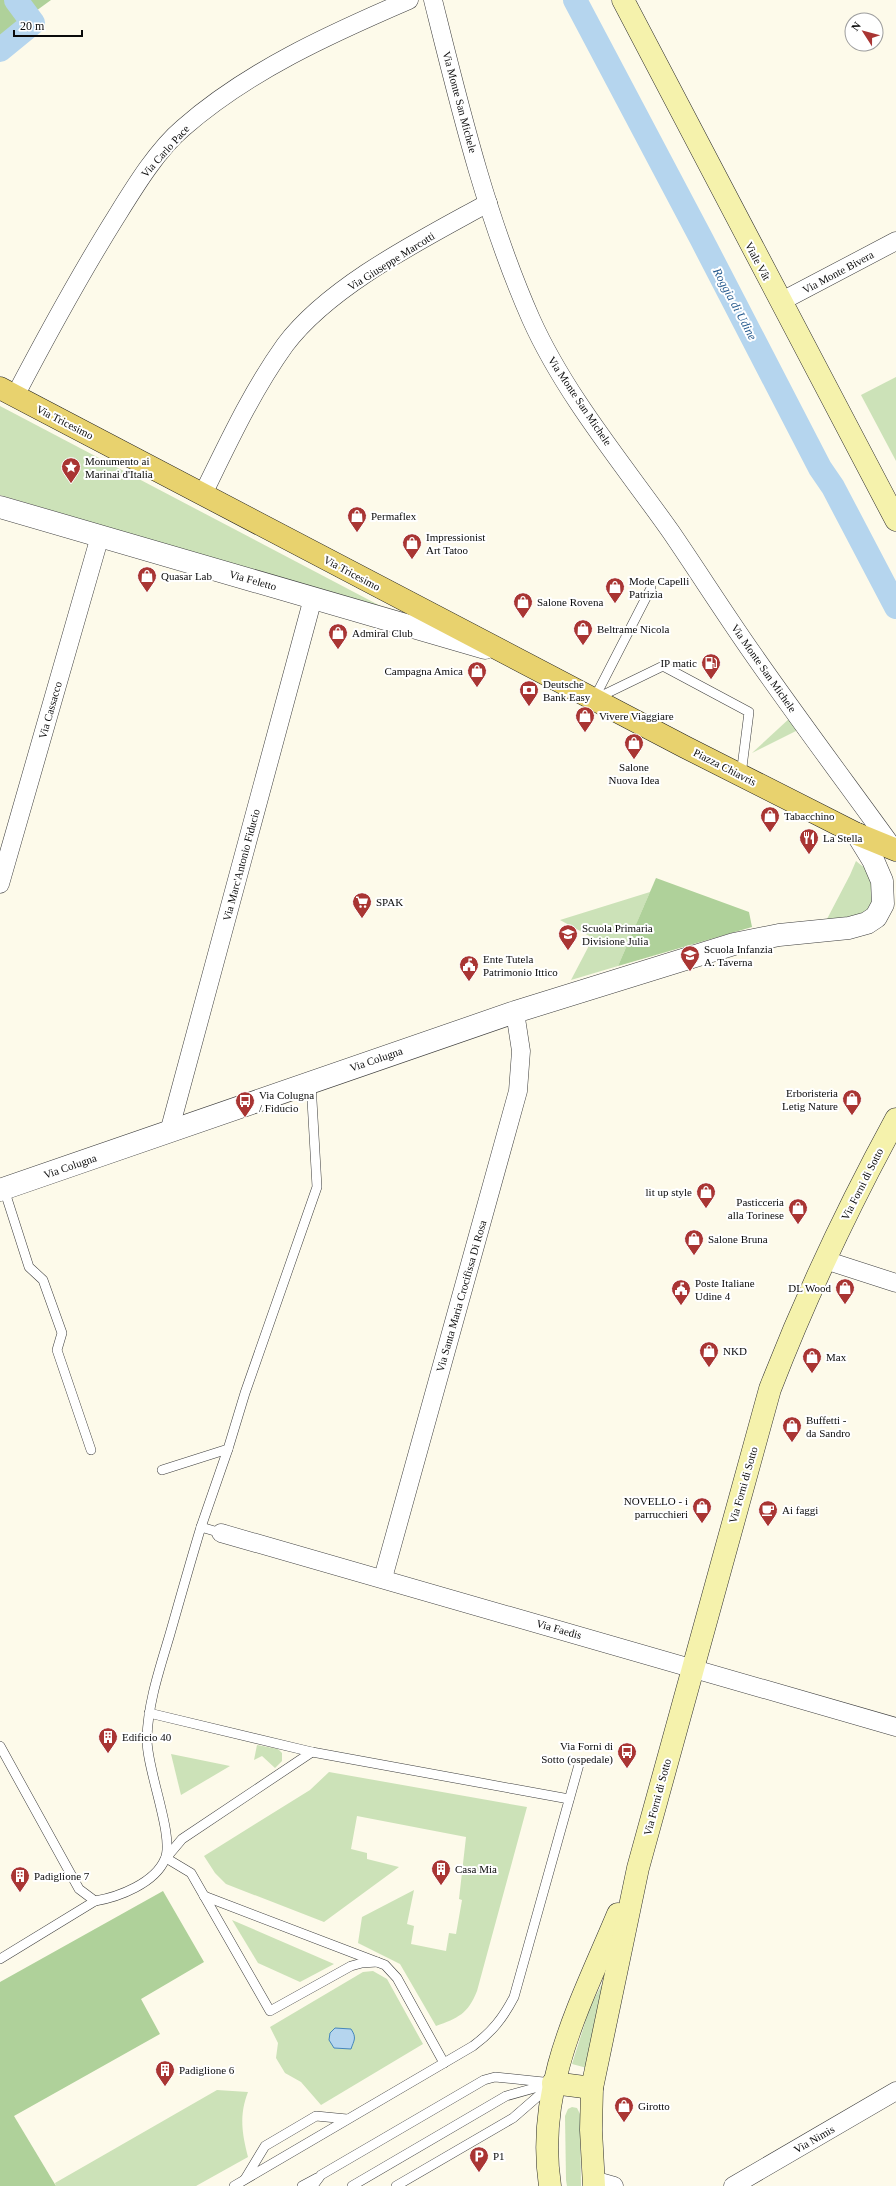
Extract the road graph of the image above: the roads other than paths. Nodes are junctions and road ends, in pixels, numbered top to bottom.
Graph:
1 (409, 0) edge
2 (433, 0) edge
3 (622, 0) edge
4 (488, 203) junction
5 (896, 242) edge
6 (780, 302) junction
7 (7, 392) edge
8 (203, 494) junction
9 (0, 507) edge
10 (896, 520) edge
11 (100, 536) junction
12 (651, 588) dead end
13 (313, 598) junction
14 (507, 654) junction
15 (594, 699) junction
16 (811, 735) joint
17 (741, 775) junction
18 (891, 856) edge
19 (896, 881) edge
20 (0, 884) edge
21 (756, 939) joint
22 (515, 1012) junction
23 (311, 1082) junction
24 (896, 1119) edge
25 (169, 1132) junction
26 (2, 1189) edge
27 (825, 1260) junction
28 (896, 1283) edge
29 (228, 1449) junction
30 (91, 1450) dead end
31 (162, 1470) dead end
32 (201, 1527) junction
33 (221, 1533) joint
34 (383, 1578) junction
35 (692, 1667) junction
36 (149, 1713) junction
37 (896, 1727) edge
38 (0, 1746) edge
39 (312, 1752) junction
40 (580, 1762) dead end
41 (569, 1799) junction
42 (166, 1858) junction
43 (638, 1868) junction
44 (204, 1896) junction
45 (95, 1901) junction
46 (0, 1959) edge
47 (377, 1962) junction
48 (444, 2063) junction
49 (553, 2083) junction
50 (592, 2088) junction
51 (896, 2091) edge
52 (348, 2119) junction
53 (321, 2175) junction
54 (245, 2180) junction
55 (593, 2183) edge
56 (234, 2186) edge
57 (302, 2186) edge
58 (312, 2186) edge
59 (352, 2186) edge
60 (396, 2186) edge
61 (550, 2186) edge
62 (614, 2186) edge
63 (733, 2186) edge

1 - 7 street, Via Carlo Pace
2 - 4 street, Via Monte San Michele
3 - 6 main road, Viale Vât
4 - 8 street, Via Giuseppe Marcotti
4 - 16 street, Via Monte San Michele
5 - 6 street, Via Monte Bivera
6 - 10 main road, Viale Vât
7 - 8 main road, Via Tricesimo
8 - 14 main road, Via Tricesimo
9 - 11 street, Via Feletto
11 - 13 street, Via Feletto
11 - 20 street, Via Cassacco
12 - 15 lane
13 - 14 street, Via Feletto
13 - 25 street, Via Marc'Antonio Fiducio
14 - 15 main road, Via Tricesimo
15 - 17 main road, Piazza Chiavris
15 - 17 lane
16 - 18 street, Piazza Chiavris
17 - 18 main road, Piazza Chiavris
18 - 19 street, Piazza Chiavris
18 - 21 street, Piazza Chiavris
21 - 22 street, Via Colugna
22 - 23 street, Via Colugna
22 - 34 street, Via Santa Maria Crocifissa Di Rosa
23 - 25 street, Via Colugna
23 - 29 lane
24 - 27 main road, Via Forni di Sotto
25 - 26 street, Via Colugna
26 - 30 lane
27 - 28 street
27 - 35 main road, Via Forni di Sotto
29 - 31 lane
29 - 32 lane
32 - 33 lane
32 - 36 lane
33 - 34 street, Via Faedis
34 - 35 street, Via Faedis
35 - 37 street, Via Faedis
35 - 43 main road, Via Forni di Sotto
36 - 39 lane
36 - 42 lane
38 - 45 lane
39 - 41 lane
39 - 42 lane
40 - 41 lane
41 - 48 lane
42 - 44 lane
42 - 45 lane
43 - 49 main road, Via Forni di Sotto
43 - 50 main road, Via Forni di Sotto
44 - 47 lane
44 - 47 lane
45 - 46 lane
47 - 48 lane
48 - 52 lane
49 - 50 main road
49 - 53 lane
49 - 59 lane
49 - 60 lane
49 - 61 main road, Via Forni di Sotto
50 - 55 main road, Via Forni di Sotto
51 - 63 street, Via Nimis
52 - 54 lane
52 - 54 lane
53 - 57 lane
53 - 58 lane
54 - 56 lane
55 - 62 street

